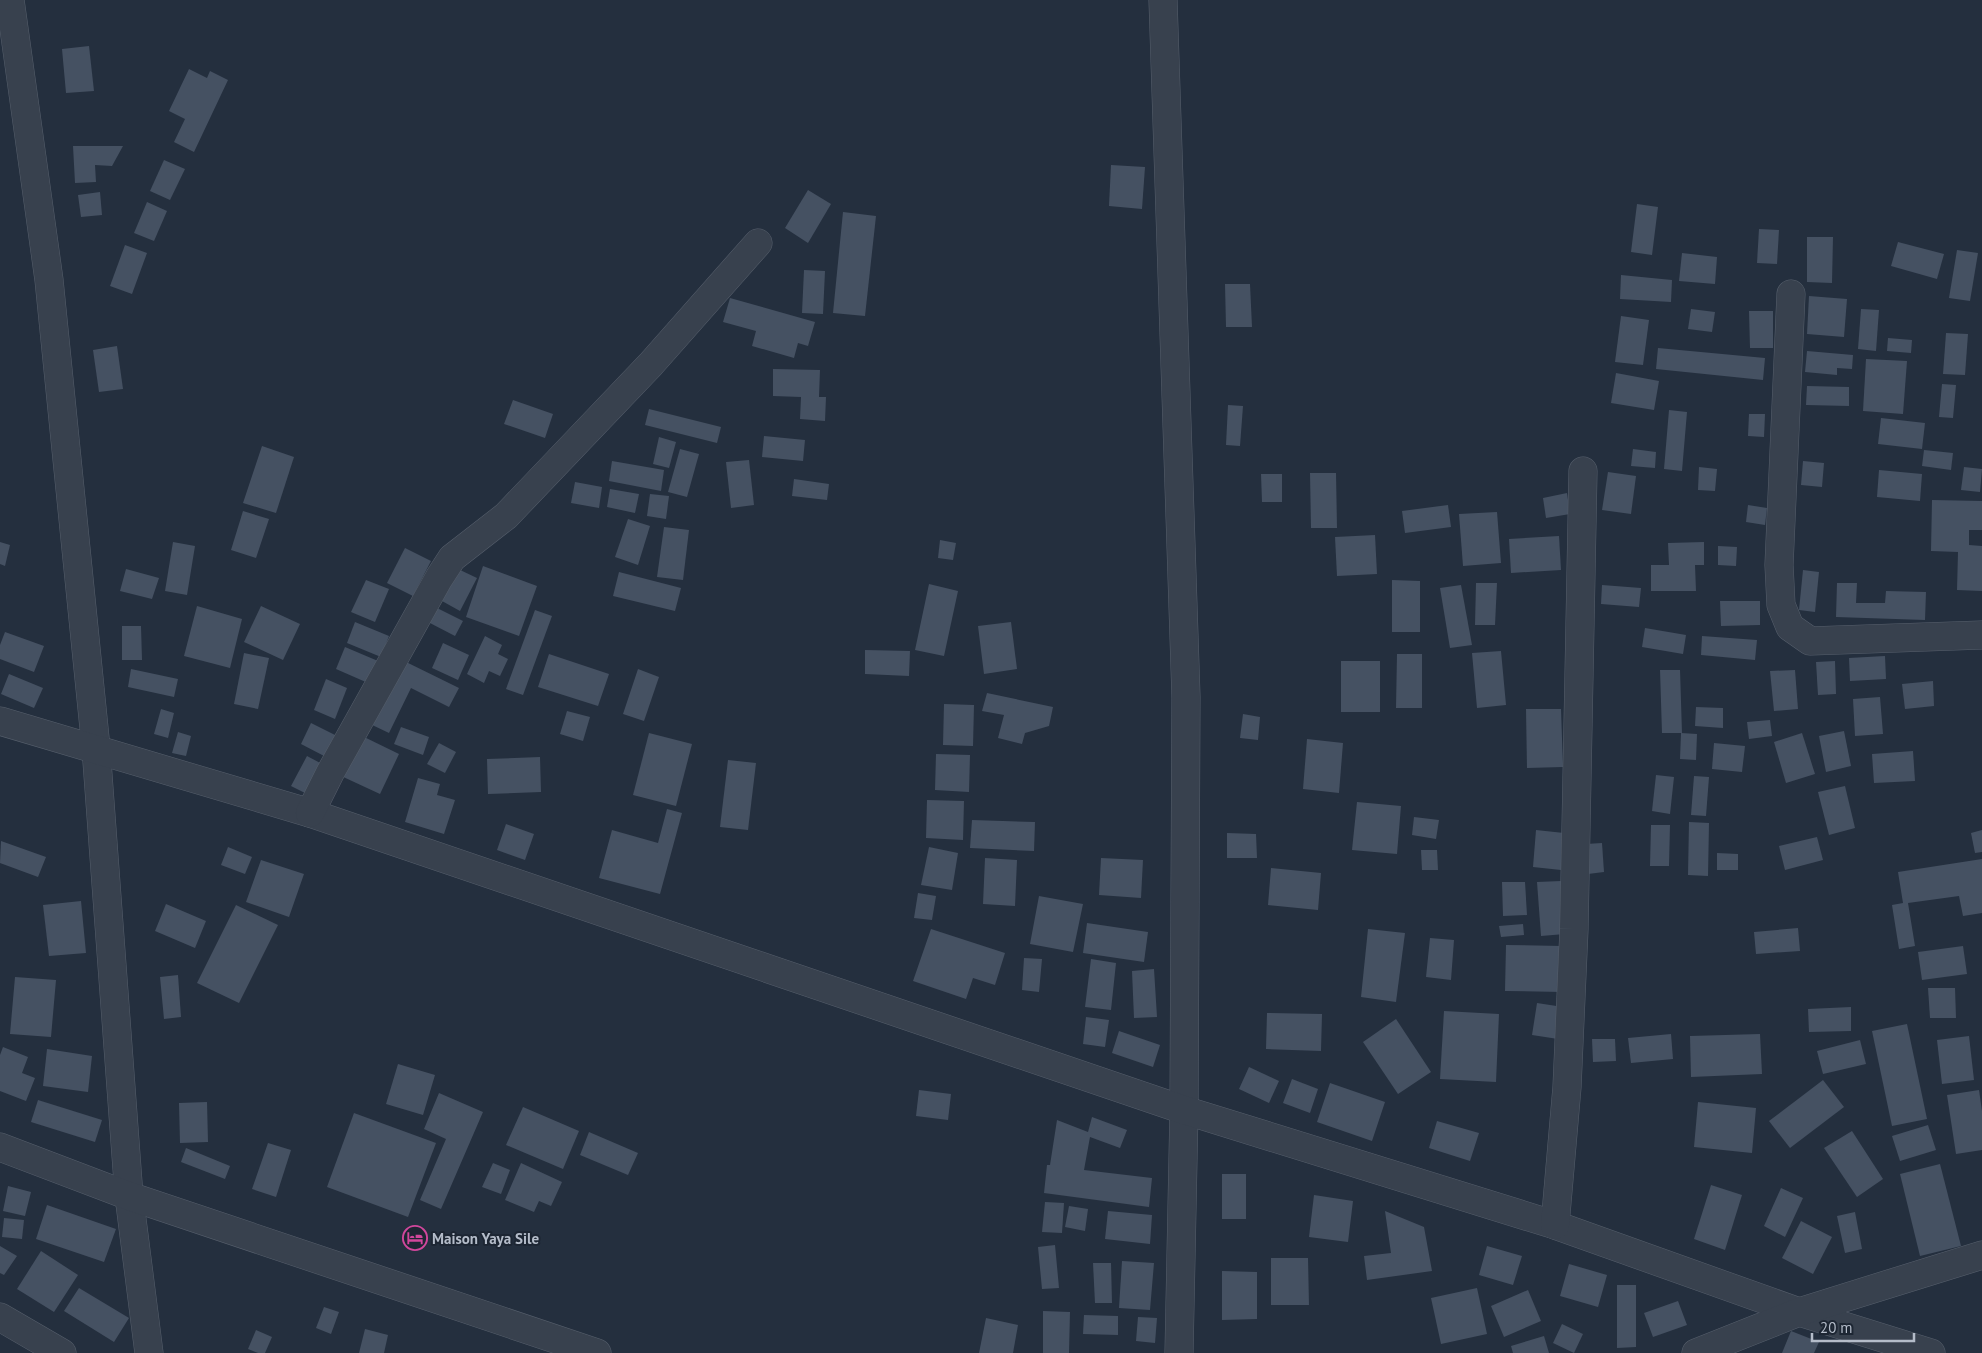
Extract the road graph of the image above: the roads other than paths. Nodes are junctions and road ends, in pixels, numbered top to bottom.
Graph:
1 (10, 0) edge
2 (1163, 0) edge
3 (758, 243) dead end
4 (1791, 294) dead end
5 (1583, 471) dead end
6 (1982, 635) edge
7 (0, 720) edge
8 (96, 748) junction
9 (310, 813) junction
10 (1184, 1110) junction
11 (0, 1148) edge
12 (128, 1196) junction
13 (1555, 1225) junction
14 (1982, 1256) edge
15 (1799, 1312) junction
16 (0, 1317) edge
17 (62, 1353) edge
18 (149, 1353) edge
19 (597, 1353) edge
20 (1179, 1353) edge
21 (1696, 1353) edge
22 (1931, 1353) edge

1 - 8 street
2 - 10 street
3 - 9 street
4 - 6 street
5 - 13 street
7 - 8 street
8 - 9 street
8 - 12 street
9 - 10 street
10 - 13 street
10 - 20 street
11 - 12 street
12 - 18 street
12 - 19 street
13 - 15 street
14 - 15 street
15 - 21 street
15 - 22 street
16 - 17 street

